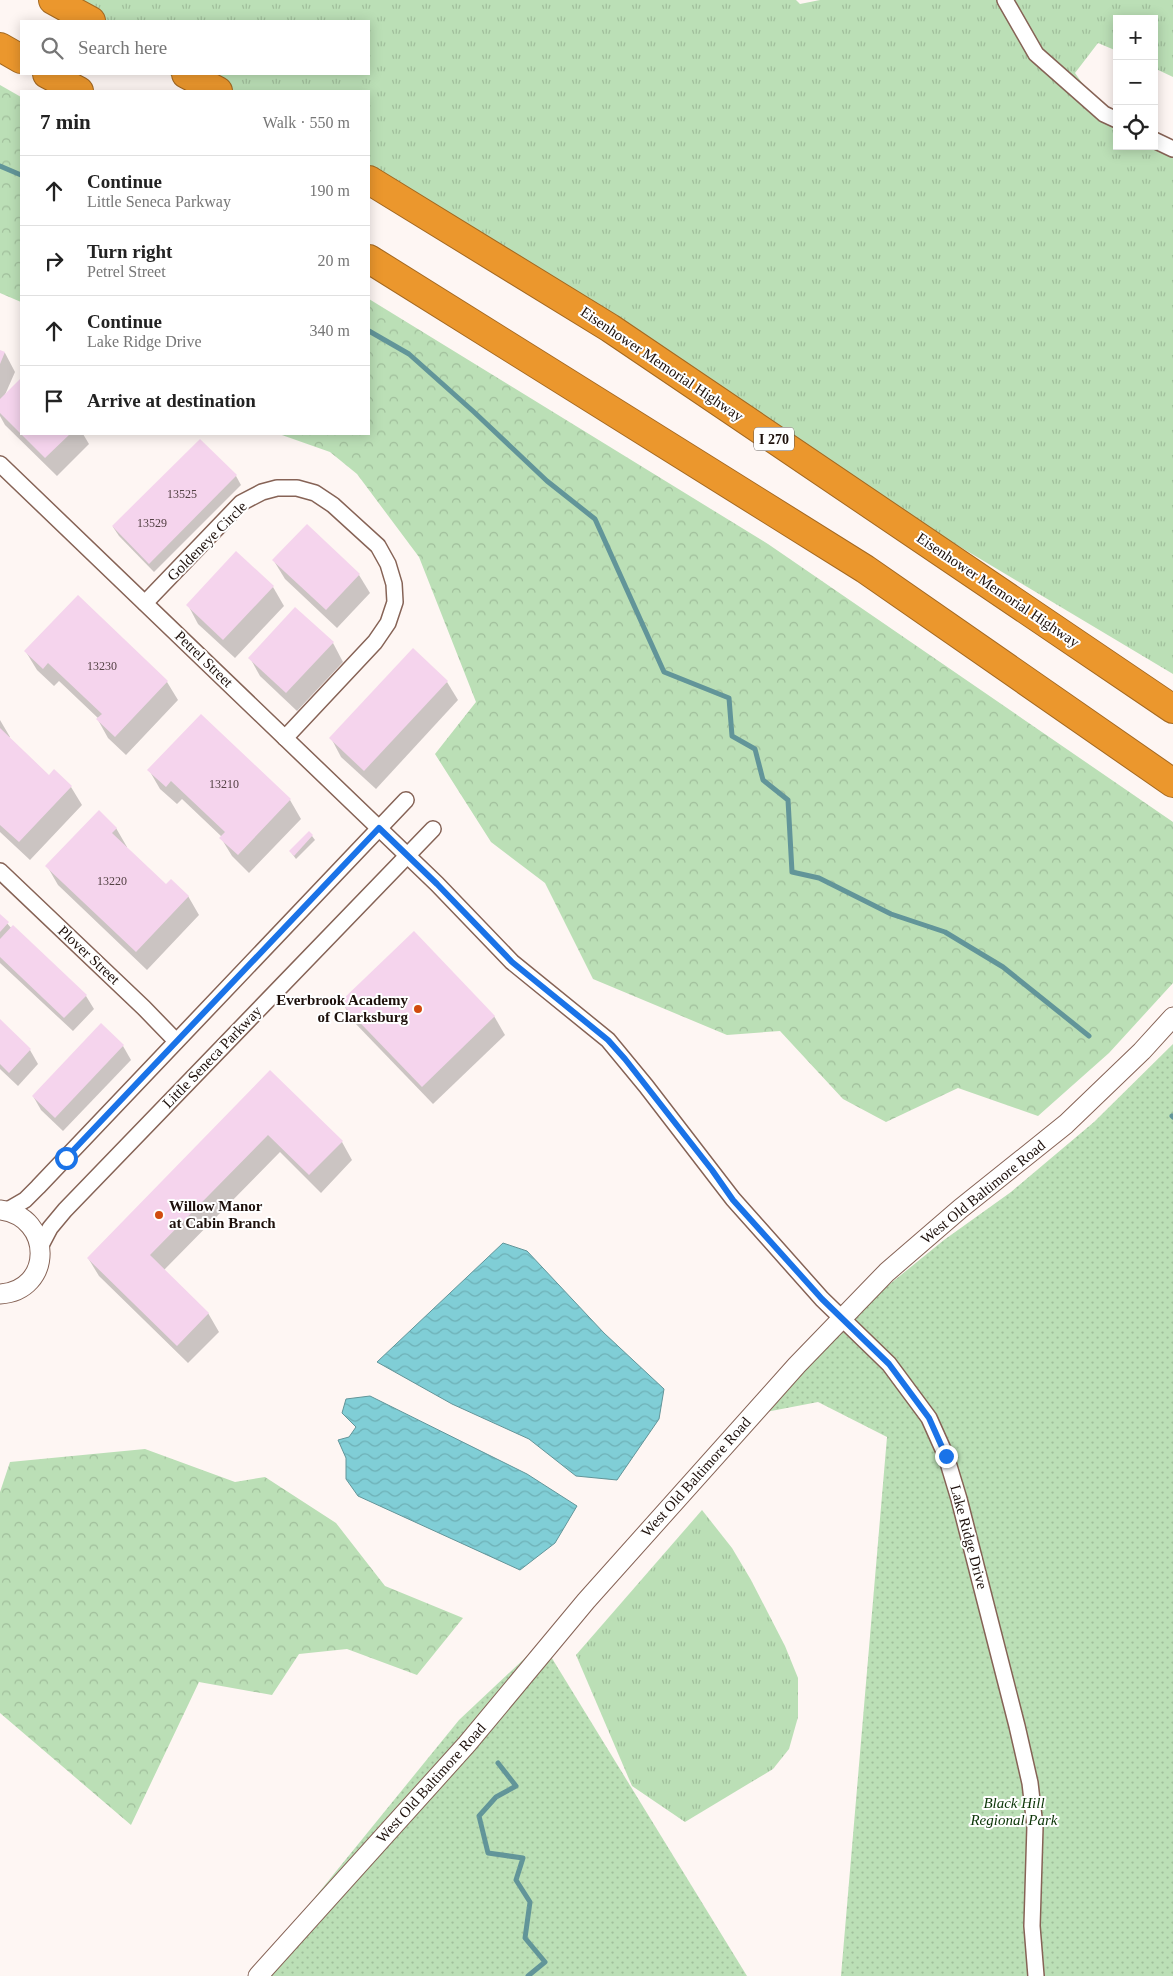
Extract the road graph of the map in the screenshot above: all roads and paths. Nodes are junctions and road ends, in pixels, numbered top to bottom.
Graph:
1 (53, 0) edge
2 (1005, 0) edge
3 (89, 20) edge
4 (0, 47) edge
5 (20, 58) edge
6 (50, 75) edge
7 (188, 75) edge
8 (77, 90) edge
9 (216, 90) edge
10 (1113, 118) edge
11 (1158, 142) edge
12 (1173, 149) edge
13 (370, 181) edge
14 (370, 260) edge
15 (0, 464) edge
16 (145, 603) junction
17 (1173, 708) edge
18 (285, 738) junction
19 (1173, 783) edge
20 (406, 800) dead end
21 (379, 828) junction
22 (433, 828) dead end
23 (407, 855) junction
24 (0, 872) edge
25 (1173, 1016) edge
26 (176, 1041) junction
27 (3, 1211) edge
28 (40, 1247) junction
29 (1, 1295) edge
30 (842, 1318) junction
31 (258, 1976) edge
32 (1036, 1976) edge

1 - 3 highway
2 - 10 street
4 - 5 highway
6 - 8 highway
7 - 9 highway
11 - 12 street
13 - 17 highway, Eisenhower Memorial Highway / I 270
14 - 19 highway
15 - 16 street, Petrel Street
16 - 18 street, Petrel Street
16 - 18 street, Goldeneye Circle
18 - 21 street, Petrel Street
20 - 21 street
21 - 23 street, Petrel Street
21 - 26 street
22 - 23 street, Little Seneca Parkway
23 - 28 street, Little Seneca Parkway
23 - 30 street, Lake Ridge Drive
24 - 26 street, Plover Street
25 - 30 street, West Old Baltimore Road
26 - 27 street
27 - 28 street
28 - 29 street
30 - 31 street, West Old Baltimore Road
30 - 32 street, Lake Ridge Drive

